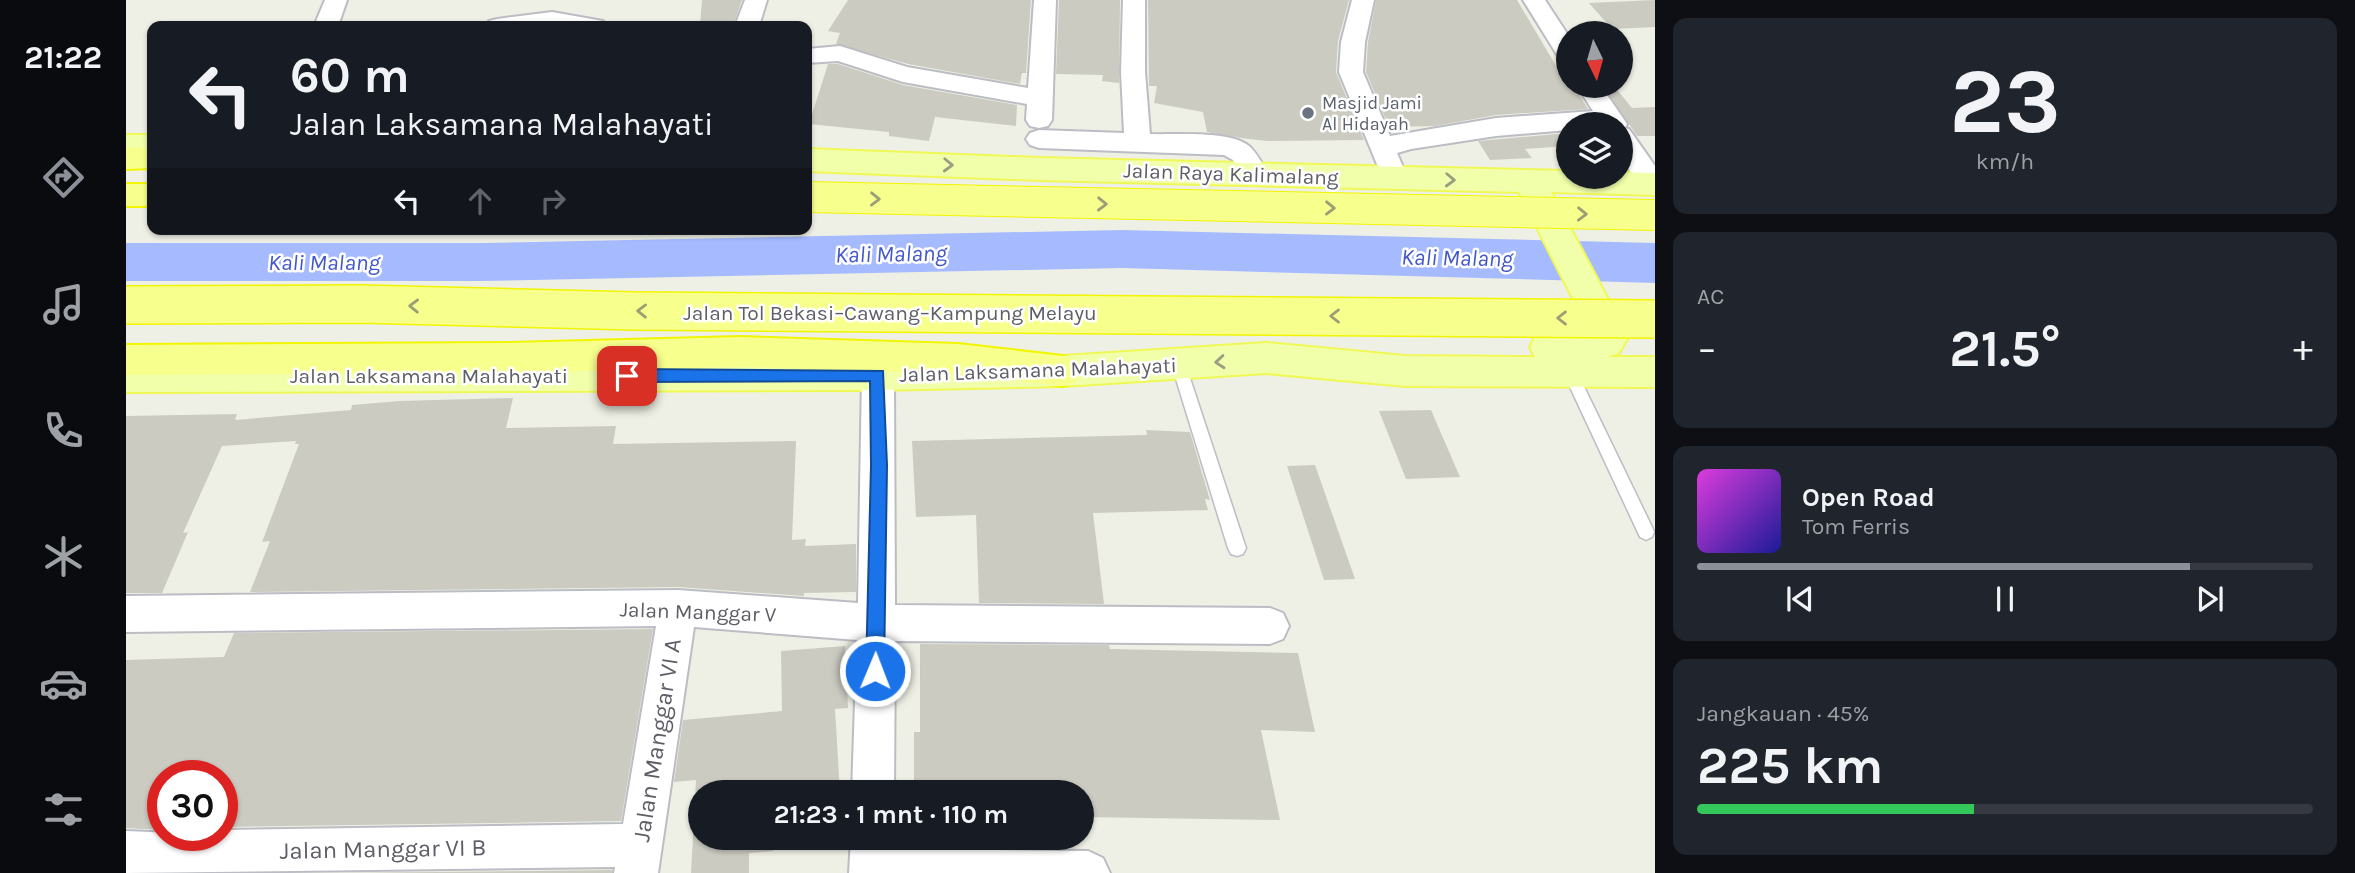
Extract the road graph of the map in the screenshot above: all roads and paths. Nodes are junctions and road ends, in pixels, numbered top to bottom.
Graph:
1 (336, 0) edge
2 (756, 0) edge
3 (1045, 0) edge
4 (1134, 0) edge
5 (1363, 0) edge
6 (1534, 0) edge
7 (328, 21) edge
8 (536, 21) edge
9 (564, 21) edge
10 (749, 21) edge
11 (1556, 34) edge
12 (812, 56) edge
13 (1040, 98) junction
14 (1556, 123) edge
15 (1138, 142) junction
16 (126, 145) edge
17 (147, 145) edge
18 (1383, 147) junction
19 (1039, 154) junction
20 (1633, 157) edge
21 (126, 158) edge
22 (147, 158) edge
23 (812, 160) edge
24 (1255, 174) junction
25 (1395, 178) junction
26 (1530, 182) junction
27 (1654, 194) edge
28 (126, 195) edge
29 (147, 195) edge
30 (812, 197) edge
31 (126, 305) edge
32 (1655, 319) edge
33 (1266, 358) junction
34 (126, 360) edge
35 (1179, 366) junction
36 (1569, 370) junction
37 (1063, 371) junction
38 (1655, 372) edge
39 (878, 375) junction
40 (126, 377) edge
41 (1646, 532) dead end
42 (1237, 548) dead end
43 (678, 608) junction
44 (126, 614) edge
45 (876, 623) junction
46 (1270, 626) dead end
47 (873, 780) edge
48 (126, 853) edge
49 (638, 859) edge
50 (871, 861) edge
51 (1088, 873) edge

1 - 7 street
2 - 10 street
3 - 13 street
4 - 15 street
5 - 18 street
6 - 11 street
8 - 9 street
12 - 13 street
13 - 19 street
14 - 18 street
15 - 19 street
15 - 24 street
16 - 17 main road
18 - 25 street
23 -> 19 main road, Jalan Raya Kalimalang
19 - 24 main road, Jalan Raya Kalimalang
20 - 27 street
21 - 22 highway
24 - 25 main road, Jalan Raya Kalimalang
25 -> 26 main road, Jalan Raya Kalimalang
26 - 27 main road, Jalan Raya Kalimalang
26 - 33 main road
30 -> 27 highway, bridge
28 - 29 highway
32 -> 31 highway, Jalan Tol Bekasi–Cawang–Kampung Melayu, bridge
33 -> 35 main road, Jalan Laksamana Malahayati
33 - 36 main road, Jalan Laksamana Malahayati
34 - 37 highway
35 - 37 main road, Jalan Laksamana Malahayati
35 - 42 lane
36 - 38 main road, Jalan Laksamana Malahayati
36 - 41 lane
37 - 39 main road, Jalan Laksamana Malahayati
39 - 40 main road, Jalan Laksamana Malahayati
39 - 45 street
43 - 44 street, Jalan Manggar V
43 - 45 street, Jalan Manggar V
43 - 49 street, Jalan Manggar VI A
45 - 46 street, Jalan Manggar V
45 - 47 street
48 - 49 street, Jalan Manggar VI B
50 - 51 street

